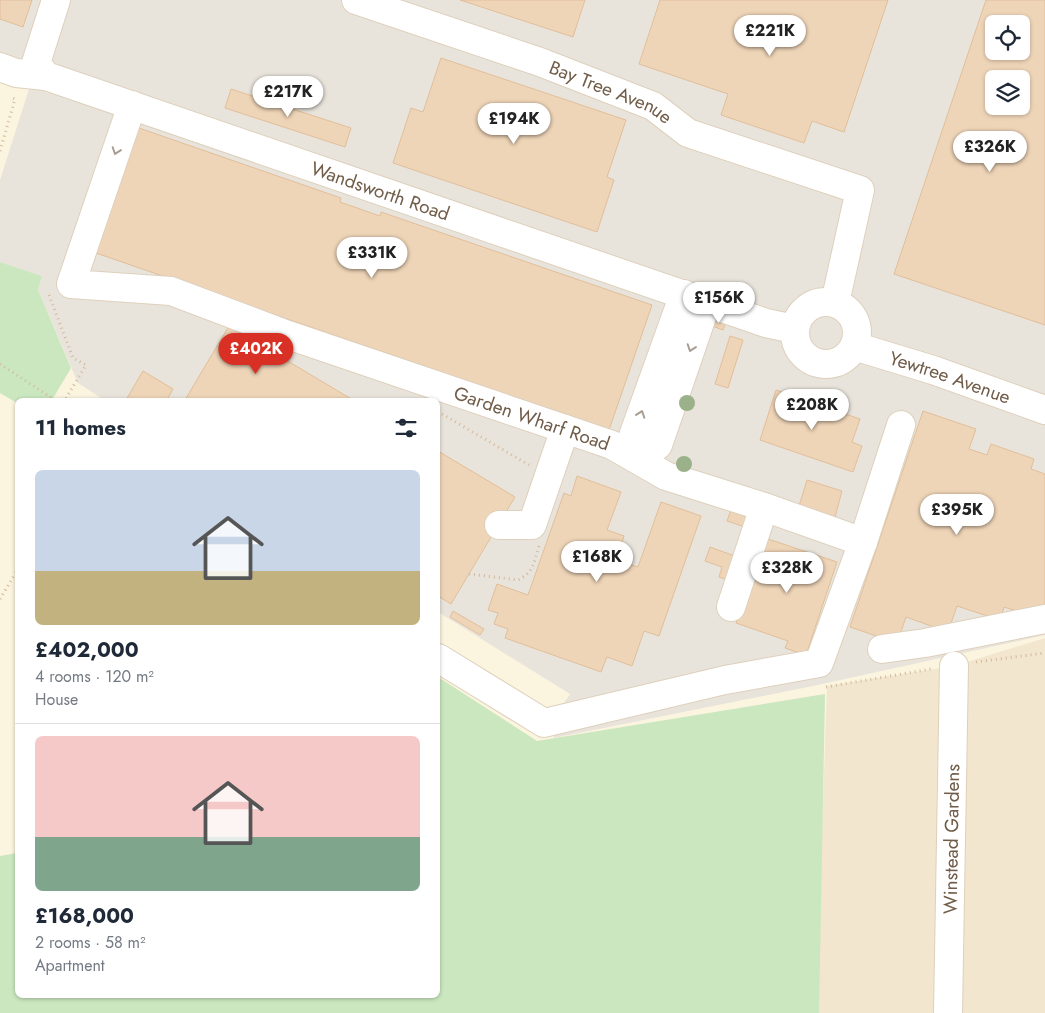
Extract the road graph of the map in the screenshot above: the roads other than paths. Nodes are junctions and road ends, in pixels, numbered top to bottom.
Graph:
1 (56, 0) edge
2 (356, 0) edge
3 (0, 67) edge
4 (46, 76) junction
5 (132, 105) junction
6 (695, 298) junction
7 (835, 303) junction
8 (794, 329) junction
9 (854, 346) junction
10 (1045, 410) edge
11 (901, 425) dead end
12 (566, 429) junction
13 (640, 460) junction
14 (764, 507) junction
15 (498, 525) dead end
16 (863, 542) junction
17 (731, 607) dead end
18 (1045, 619) edge
19 (882, 649) dead end
20 (440, 659) edge
21 (954, 666) dead end
22 (948, 1013) edge

1 - 4 street
2 - 7 street, Bay Tree Avenue
3 - 4 street, Wandsworth Road
4 - 5 street, Wandsworth Road
5 - 6 street, Wandsworth Road
5 -> 12 street, Garden Wharf Road
6 - 8 street, Wandsworth Road
6 - 13 street
7 - 8 street
7 - 9 street
8 - 9 street
9 - 10 street, Yewtree Avenue
11 - 16 street
12 - 13 street, Garden Wharf Road
12 - 15 street
13 - 14 street, Garden Wharf Road
14 - 16 street, Garden Wharf Road
14 - 17 street
16 - 20 street
18 - 19 street
21 - 22 street, Winstead Gardens

